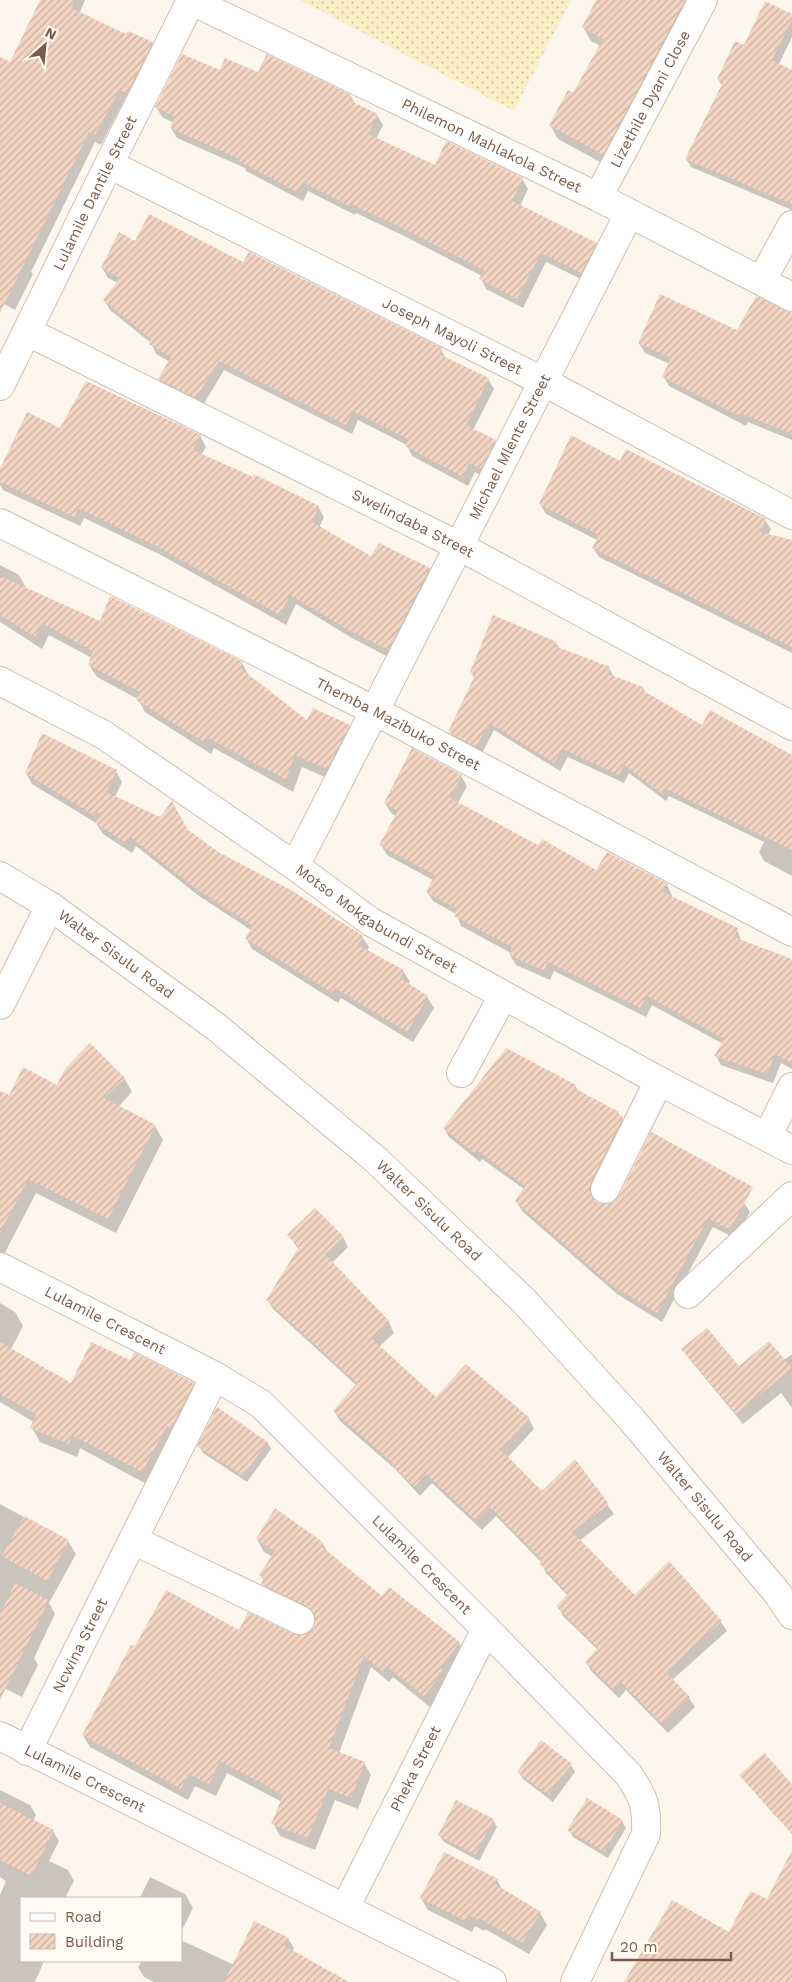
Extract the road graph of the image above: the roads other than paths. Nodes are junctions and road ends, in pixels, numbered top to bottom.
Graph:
1 (191, 0) edge
2 (703, 0) edge
3 (109, 164) junction
4 (598, 197) junction
5 (629, 214) junction
6 (792, 224) edge
7 (762, 280) junction
8 (792, 297) edge
9 (28, 332) junction
10 (544, 382) junction
11 (0, 386) edge
12 (792, 515) edge
13 (0, 524) edge
14 (459, 546) junction
15 (0, 680) edge
16 (375, 711) junction
17 (792, 726) edge
18 (295, 866) junction
19 (0, 876) edge
20 (50, 906) junction
21 (792, 932) edge
22 (503, 996) junction
23 (0, 1005) edge
24 (461, 1073) dead end
25 (659, 1081) junction
26 (792, 1087) edge
27 (767, 1138) junction
28 (792, 1150) edge
29 (604, 1189) dead end
30 (792, 1196) edge
31 (0, 1267) edge
32 (688, 1294) dead end
33 (215, 1376) junction
34 (133, 1540) junction
35 (787, 1598) edge
36 (300, 1620) dead end
37 (486, 1629) junction
38 (0, 1736) edge
39 (27, 1751) junction
40 (345, 1908) junction
41 (492, 1982) edge
42 (575, 1982) edge

1 - 3 street, Lulamile Dantile Street
1 - 4 street, Philemon Mahlakola Street
2 - 4 street, Lizethile Dyani Close
3 - 9 street, Lulamile Dantile Street
3 - 10 street, Joseph Mayoli Street
4 - 5 street, Philemon Mahlakola Street
5 - 7 street, Philemon Mahlakola Street
5 - 10 street, Michael Mlente Street
6 - 7 street
7 - 8 street, Philemon Mahlakola Street
9 - 11 street, Lulamile Dantile Street
9 - 14 street, Swelindaba Street
10 - 12 street, Joseph Mayoli Street
10 - 14 street, Michael Mlente Street
13 - 16 street, Themba Mazibuko Street
14 - 16 street, Michael Mlente Street
14 - 17 street, Swelindaba Street
15 - 18 street, Motso Mokgabundi Street
16 - 18 street, Michael Mlente Street
16 - 21 street, Themba Mazibuko Street
18 - 22 street, Motso Mokgabundi Street
19 - 20 street, Walter Sisulu Road
20 - 23 street
20 - 35 street, Walter Sisulu Road
22 - 24 street
22 - 25 street, Motso Mokgabundi Street
25 - 27 street, Motso Mokgabundi Street
25 - 29 street
26 - 27 street
27 - 28 street, Motso Mokgabundi Street
30 - 32 street
31 - 33 street, Lulamile Crescent
33 - 34 street, Ncwina Street
33 - 37 street, Lulamile Crescent
34 - 36 street
34 - 39 street, Ncwina Street
37 - 40 street, Pheka Street
37 - 42 street, Lulamile Crescent
38 - 39 street, Lulamile Crescent
39 - 40 street, Lulamile Crescent
40 - 41 street, Lulamile Crescent

